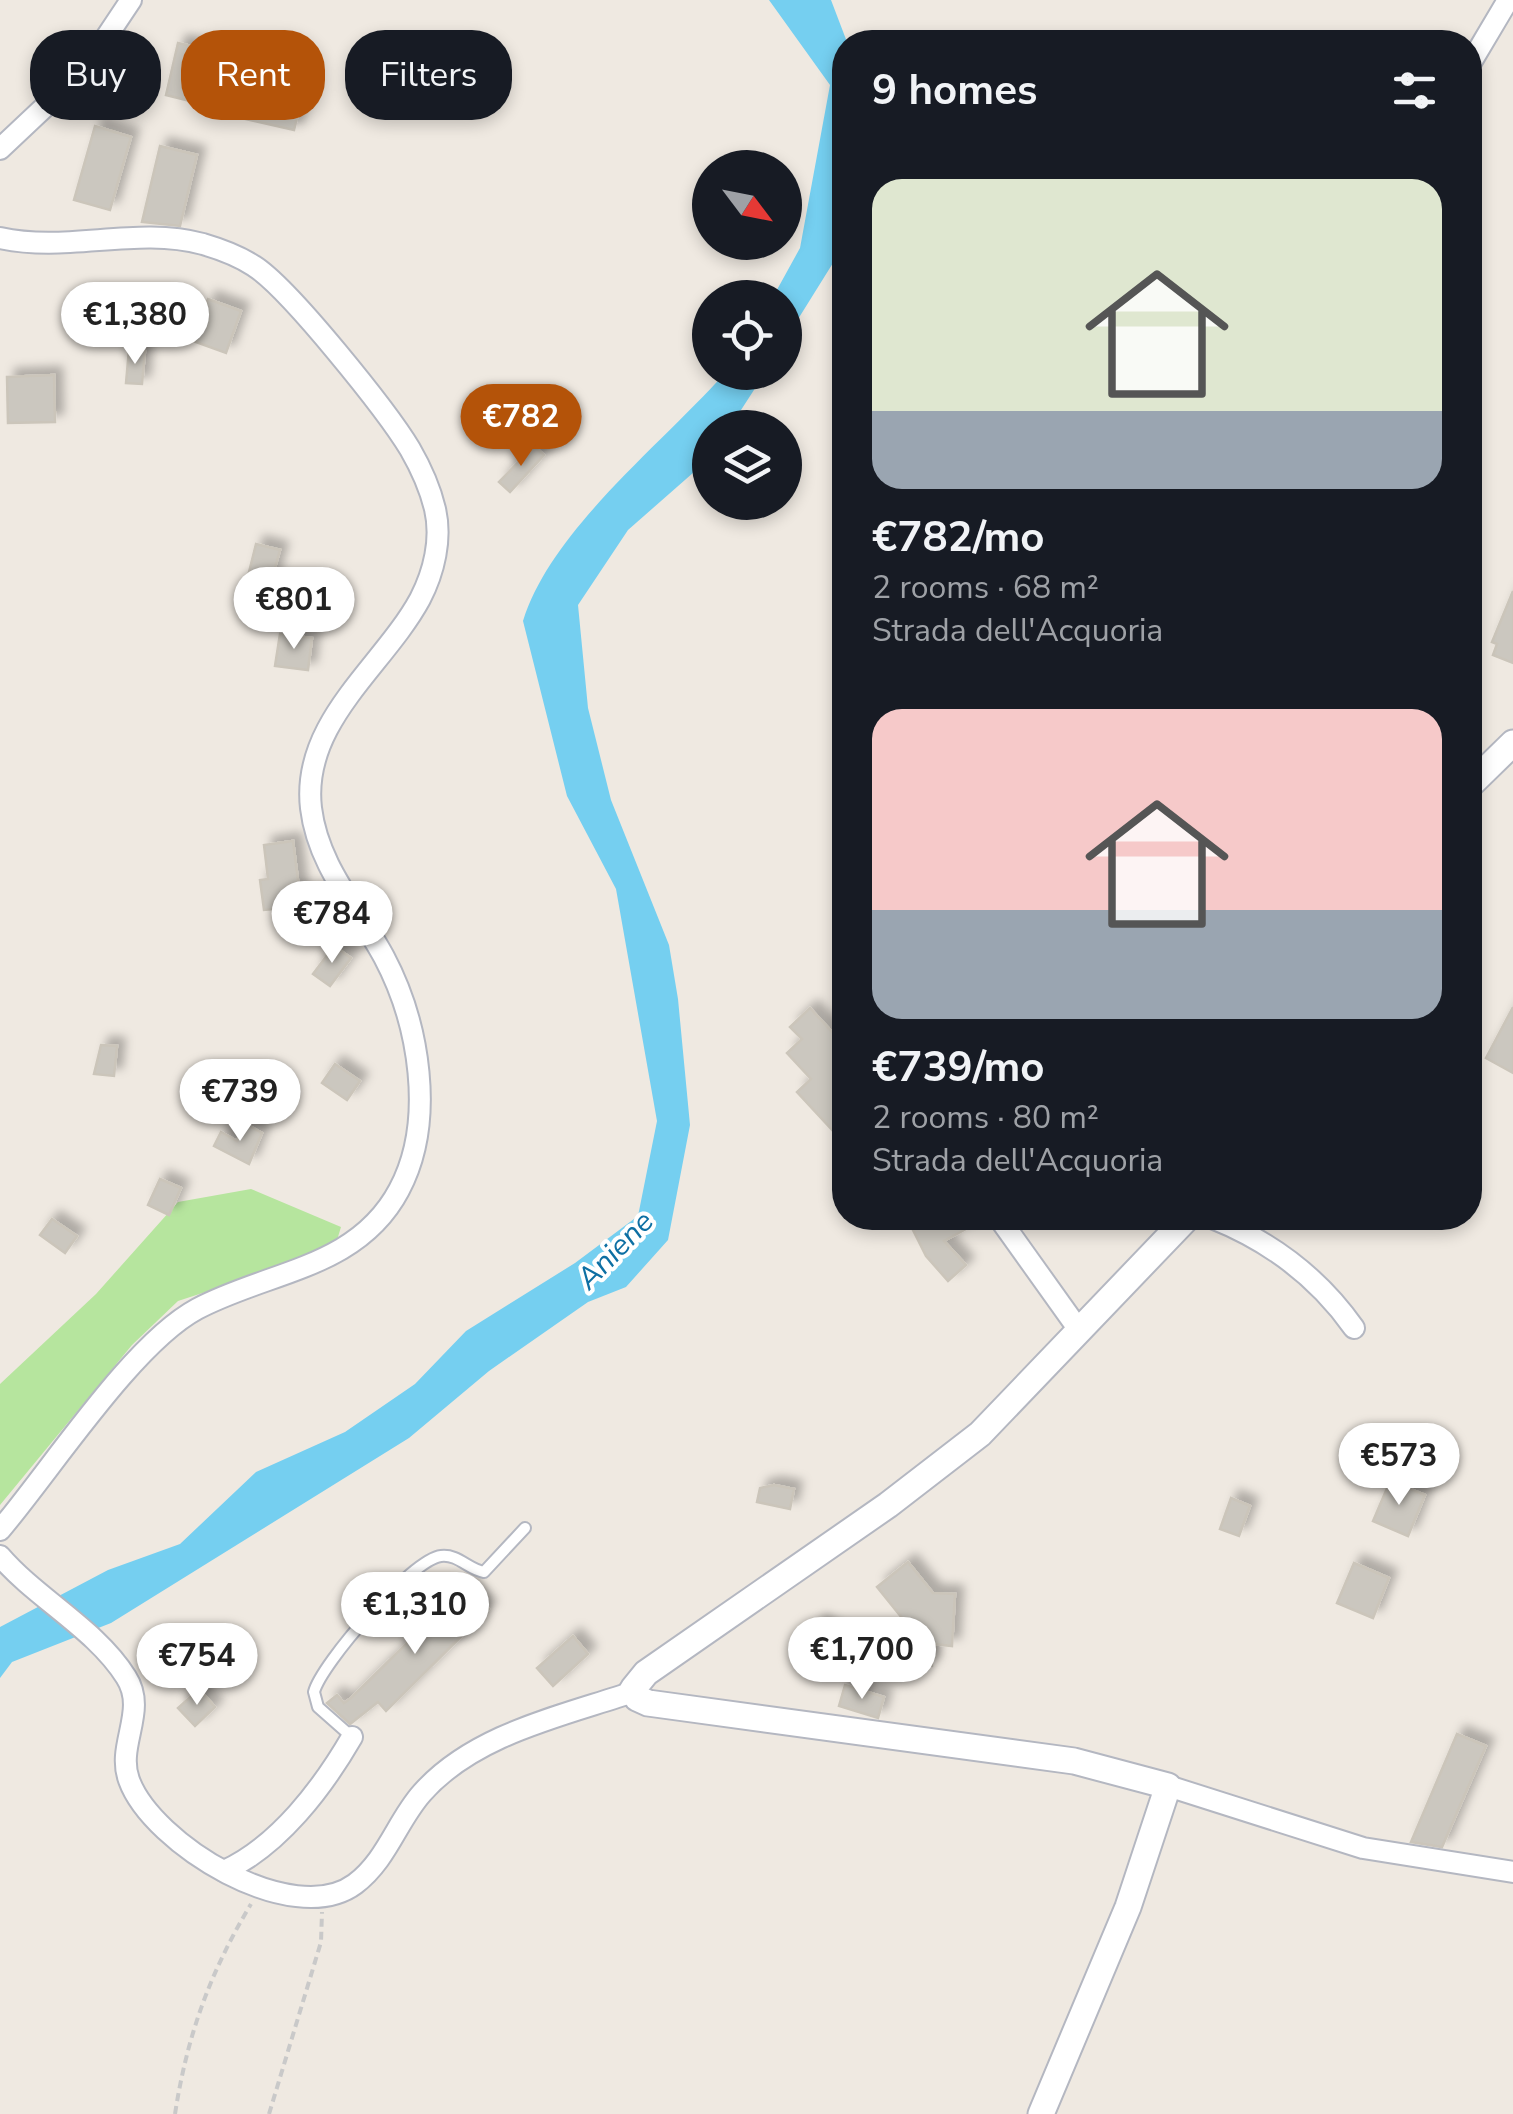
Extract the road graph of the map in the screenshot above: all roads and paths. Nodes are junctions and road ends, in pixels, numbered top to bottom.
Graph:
1 (131, 0) edge
2 (1508, 0) edge
3 (1482, 44) edge
4 (0, 149) edge
5 (0, 238) edge
6 (1513, 743) edge
7 (1482, 773) edge
8 (1008, 1230) edge
9 (1176, 1230) edge
10 (1239, 1230) edge
11 (1354, 1328) dead end
12 (1079, 1330) junction
13 (525, 1528) dead end
14 (0, 1530) edge
15 (0, 1556) edge
16 (633, 1692) junction
17 (352, 1737) joint
18 (1168, 1786) junction
19 (224, 1871) junction
20 (1513, 1872) edge
21 (262, 1885) junction
22 (318, 1898) junction
23 (176, 2114) edge
24 (269, 2114) edge
25 (1041, 2114) edge

1 - 4 street
2 - 3 street
5 - 14 street
6 - 7 street
8 - 12 street
9 - 12 street
10 - 11 street
12 - 16 street
13 - 17 lane
15 - 19 street
16 - 18 street
16 - 22 street
17 - 19 street
18 - 20 street
18 - 25 street
19 - 21 street
21 - 22 street
21 - 23 path
22 - 24 path

